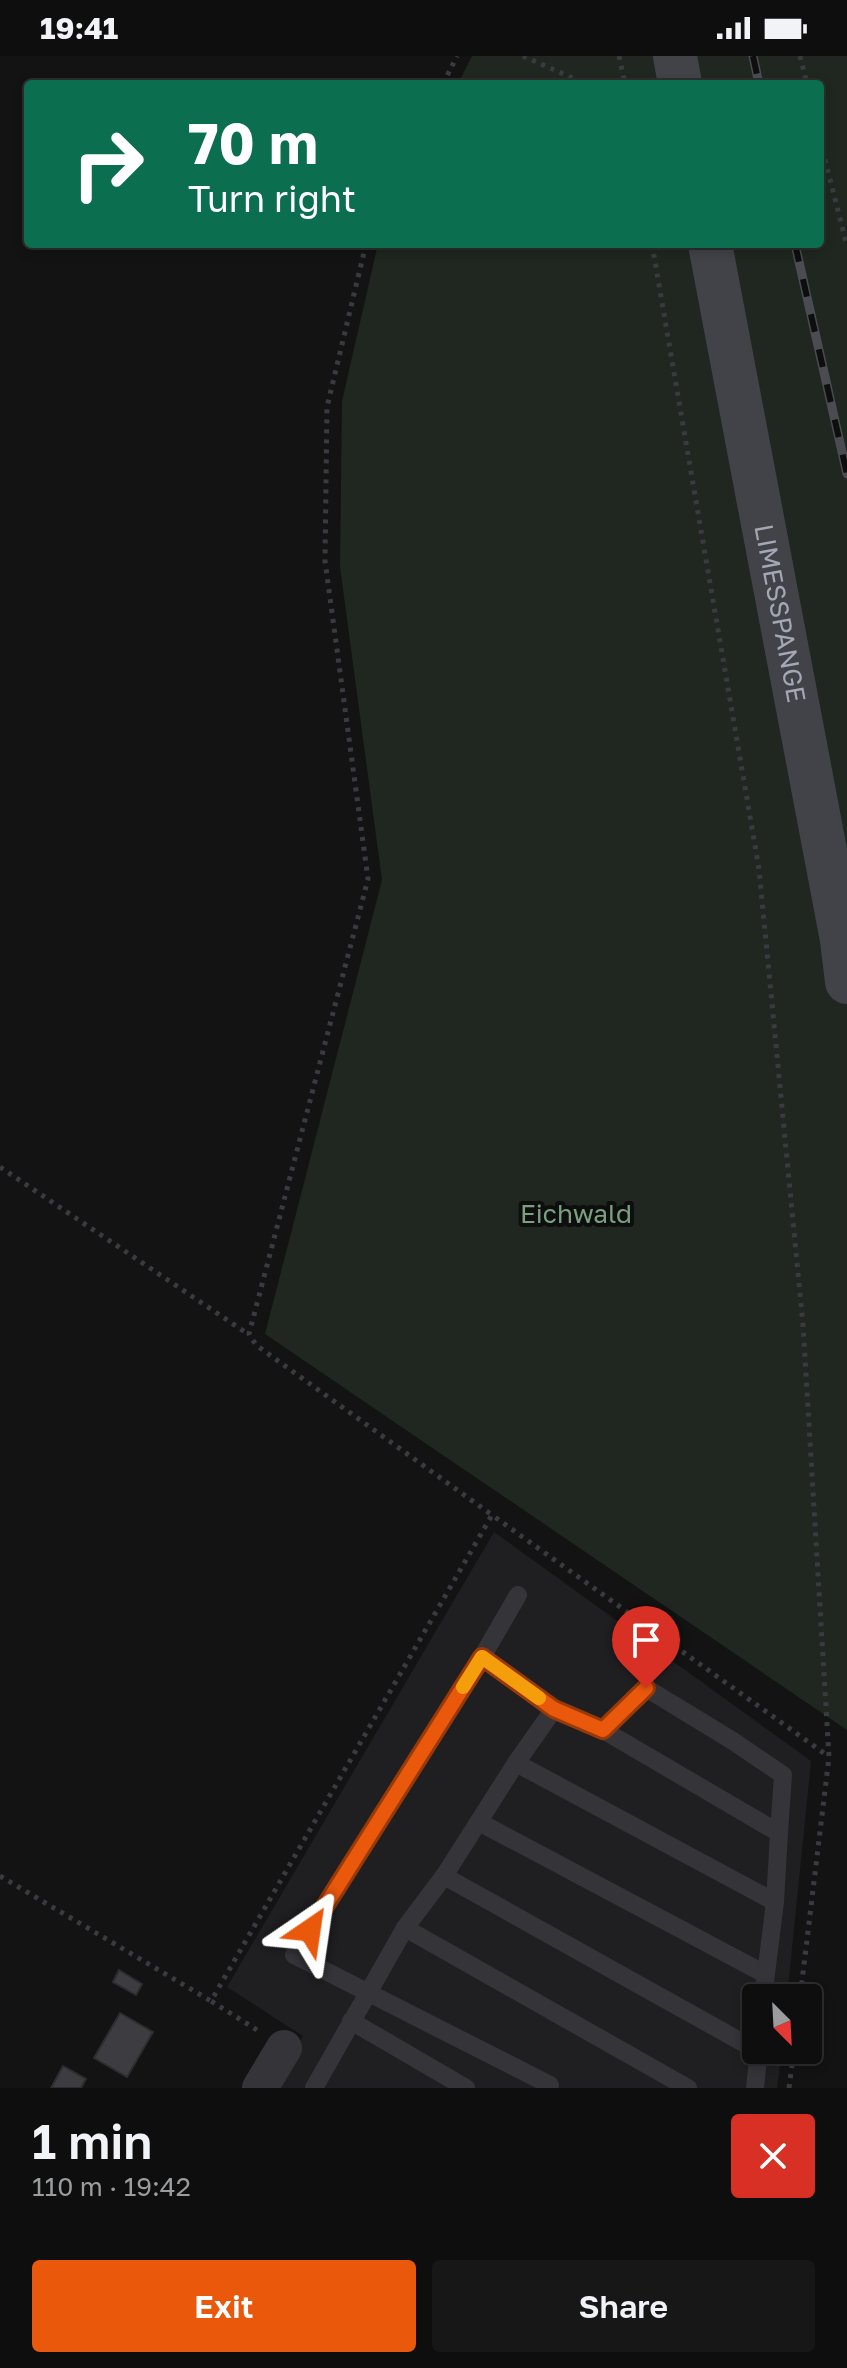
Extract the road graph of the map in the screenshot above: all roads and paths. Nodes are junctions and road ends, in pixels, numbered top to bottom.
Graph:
1 (457, 56) edge
2 (523, 56) edge
3 (619, 56) edge
4 (675, 56) edge
5 (800, 56) edge
6 (445, 80) edge
7 (577, 80) edge
8 (624, 80) edge
9 (679, 80) edge
10 (806, 80) edge
11 (824, 157) edge
12 (847, 206) edge
13 (836, 208) junction
14 (847, 246) edge
15 (365, 248) edge
16 (653, 248) edge
17 (711, 248) edge
18 (847, 982) edge
19 (0, 1167) edge
20 (249, 1334) junction
21 (492, 1515) dead end
22 (518, 1595) dead end
23 (482, 1657) junction
24 (554, 1709) junction
25 (603, 1730) junction
26 (516, 1763) junction
27 (479, 1822) junction
28 (779, 1833) junction
29 (0, 1876) edge
30 (444, 1876) junction
31 (775, 1902) junction
32 (405, 1928) junction
33 (765, 1974) junction
34 (764, 1984) edge
35 (802, 1984) edge
36 (367, 1993) junction
37 (211, 2001) dead end
38 (351, 2021) junction
39 (742, 2041) edge
40 (284, 2048) dead end
41 (757, 2064) edge
42 (792, 2064) edge
43 (550, 2085) dead end
44 (260, 2088) edge
45 (314, 2088) edge
46 (466, 2088) edge
47 (688, 2088) edge
48 (755, 2088) edge
49 (789, 2088) edge

1 - 6 path
2 - 7 path
3 - 8 path
4 - 9 main road
5 - 10 path
11 - 13 path
12 - 13 path
13 - 14 path
15 - 20 path
16 - 35 path
17 - 18 main road, LIMESSPANGE
19 - 20 path
20 - 21 path
22 - 23 lane
23 - 24 lane
23 - 36 lane
24 - 25 lane
24 - 26 lane
25 - 28 lane
25 - 28 lane
26 - 27 lane
26 - 31 lane
27 - 30 lane
27 - 33 lane
28 - 31 lane
29 - 37 path
30 - 32 lane
30 - 39 lane
31 - 33 lane
32 - 36 lane
32 - 47 lane
33 - 34 lane
36 - 38 lane
36 - 43 lane
38 - 45 lane
38 - 46 lane
40 - 44 street
41 - 48 lane
42 - 49 path

